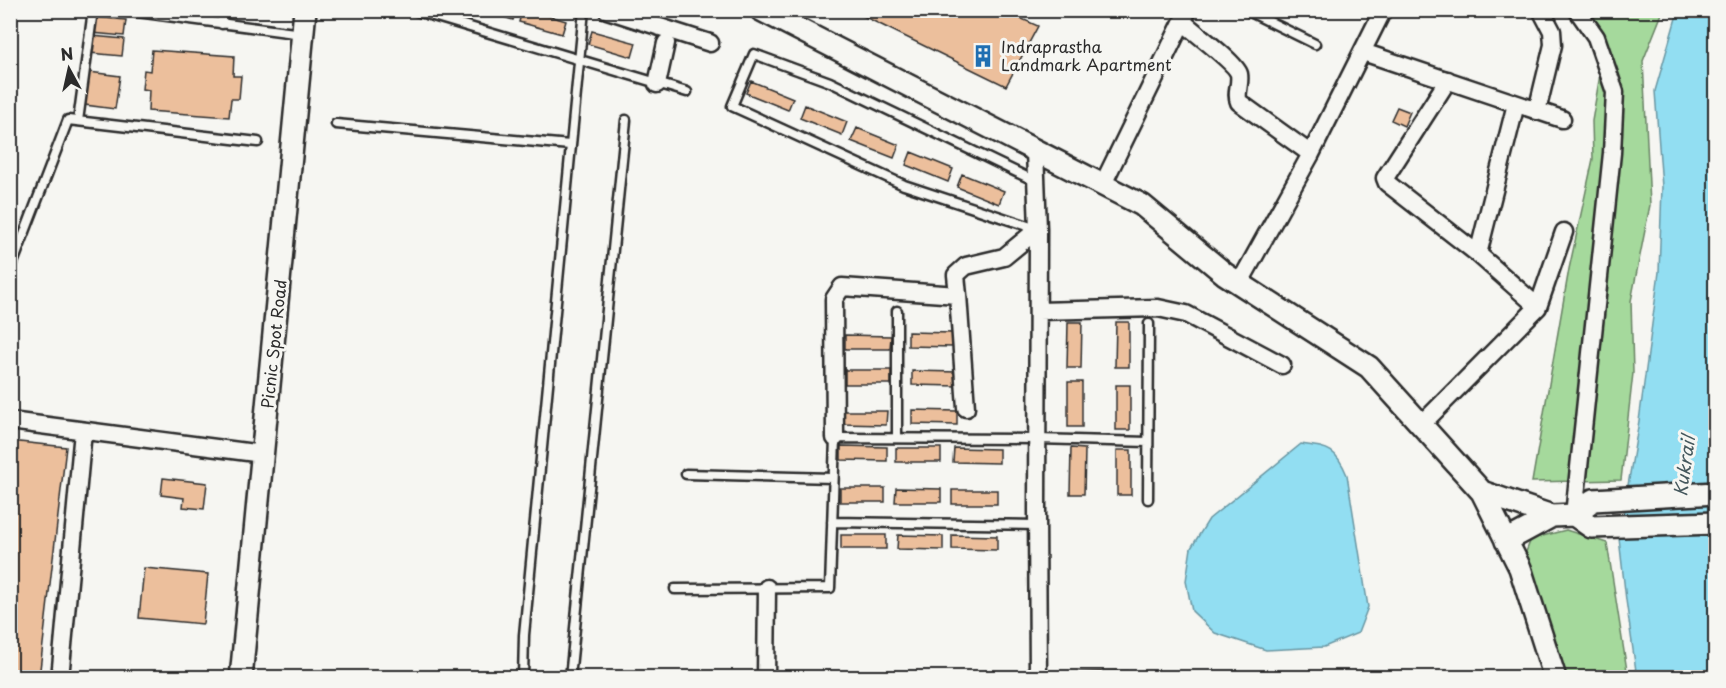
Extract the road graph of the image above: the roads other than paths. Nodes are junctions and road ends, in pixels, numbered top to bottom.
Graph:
1 (93, 10) edge
2 (122, 10) edge
3 (223, 10) edge
4 (305, 10) edge
5 (413, 10) edge
6 (584, 10) edge
7 (607, 10) edge
8 (1246, 10) edge
9 (1383, 10) edge
10 (1541, 10) edge
11 (1577, 10) edge
12 (771, 13) edge
13 (1184, 14) edge
14 (1262, 14) edge
15 (222, 24) junction
16 (303, 34) junction
17 (666, 43) dead end
18 (710, 43) dead end
19 (1315, 44) dead end
20 (1363, 52) junction
21 (579, 61) junction
22 (1448, 81) junction
23 (657, 84) junction
24 (687, 92) dead end
25 (1516, 104) junction
26 (1537, 111) junction
27 (1562, 119) dead end
28 (626, 120) dead end
29 (78, 121) junction
30 (336, 124) dead end
31 (258, 142) dead end
32 (570, 145) junction
33 (1035, 151) junction
34 (1311, 154) junction
35 (1035, 181) junction
36 (1102, 184) junction
37 (1038, 229) junction
38 (1564, 232) dead end
39 (1478, 254) junction
40 (10, 271) edge
41 (1239, 284) junction
42 (958, 295) junction
43 (1538, 307) junction
44 (1038, 310) junction
45 (897, 311) dead end
46 (1149, 324) dead end
47 (1282, 365) dead end
48 (966, 408) dead end
49 (10, 421) edge
50 (1420, 425) junction
51 (83, 430) junction
52 (897, 437) junction
53 (835, 438) junction
54 (1037, 439) junction
55 (1148, 442) junction
56 (263, 454) junction
57 (686, 474) dead end
58 (833, 478) junction
59 (1482, 492) junction
60 (1716, 493) edge
61 (1148, 499) dead end
62 (1574, 514) junction
63 (1552, 516) junction
64 (832, 522) junction
65 (1716, 523) edge
66 (1037, 525) junction
67 (1506, 541) junction
68 (767, 588) junction
69 (675, 589) dead end
70 (60, 678) edge
71 (241, 678) edge
72 (523, 678) edge
73 (570, 678) edge
74 (766, 678) edge
75 (1038, 678) edge
76 (1555, 678) edge

1 - 29 lane
2 - 15 lane
3 - 15 lane
4 - 16 street, Picnic Spot Road
5 - 21 lane
6 - 21 lane
7 - 18 street
8 - 14 lane
9 - 20 street
10 - 26 street
11 - 62 street
12 - 33 street
13 - 34 street
13 - 36 street
14 - 19 lane
15 - 16 lane
16 - 56 street, Picnic Spot Road
17 - 23 street
20 - 22 street
20 - 34 street
21 - 23 lane
21 - 32 lane
22 - 25 street
22 - 39 street
23 - 24 lane
25 - 26 street
25 - 39 street
26 - 27 street
28 - 73 lane
29 - 31 lane
29 - 40 lane
30 - 32 lane
32 - 72 lane
33 - 35 street
33 - 36 street
34 - 41 street
35 - 37 street
35 - 37 lane
36 - 41 street
37 - 42 street
37 - 44 street
38 - 43 street
39 - 43 street
41 - 50 street
42 - 48 street
42 - 53 street
43 - 50 street
44 - 47 street
44 - 54 street
45 - 52 lane
46 - 55 lane
49 - 51 street
50 - 59 street
51 - 56 street
51 - 70 street
52 - 53 lane
52 - 54 lane
53 - 58 lane
54 - 55 lane
54 - 66 street
55 - 61 lane
56 - 71 street, Picnic Spot Road
57 - 58 lane
58 - 64 lane
59 - 63 street
59 - 67 street
60 - 62 street
62 - 63 street
62 - 65 street
63 - 67 street
64 - 66 lane
64 - 68 lane
66 - 75 street
67 - 76 street
68 - 69 lane
68 - 74 street

